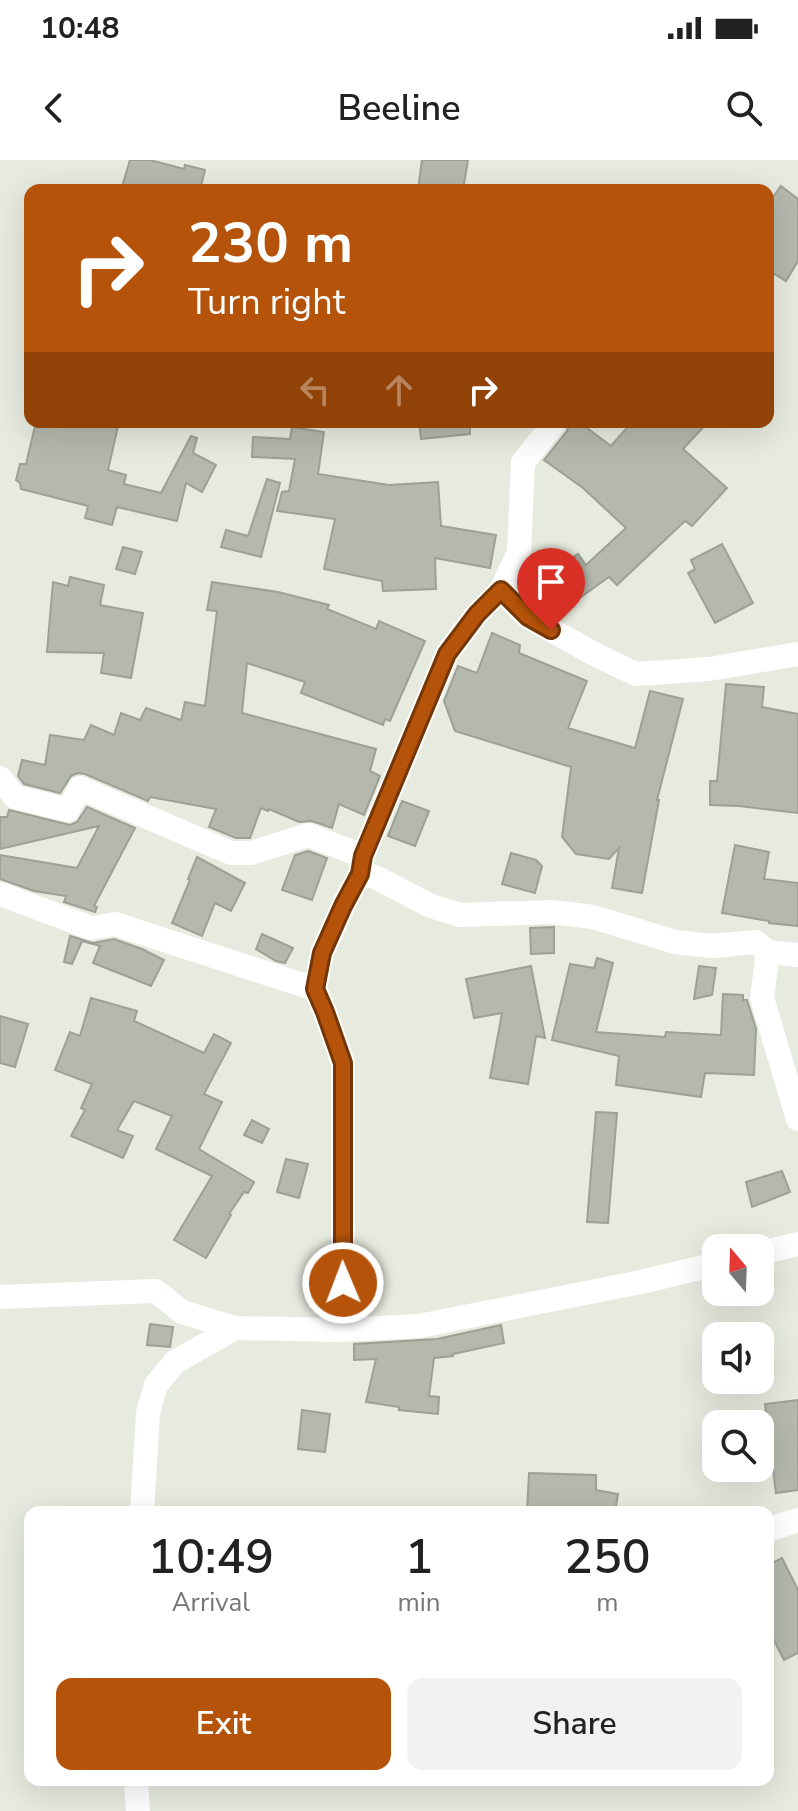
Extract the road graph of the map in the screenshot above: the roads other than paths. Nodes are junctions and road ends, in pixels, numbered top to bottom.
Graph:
1 (550, 428) edge
2 (501, 590) junction
3 (798, 654) edge
4 (0, 778) edge
5 (362, 865) junction
6 (0, 894) edge
7 (768, 952) junction
8 (798, 955) edge
9 (315, 989) junction
10 (798, 1119) edge
11 (798, 1244) edge
12 (774, 1250) edge
13 (702, 1267) edge
14 (0, 1297) edge
15 (235, 1328) junction
16 (339, 1330) junction
17 (142, 1506) edge
18 (798, 1520) edge
19 (774, 1528) edge
20 (136, 1786) edge
21 (138, 1811) edge

1 - 2 street
2 - 3 street
2 - 5 street
4 - 5 street
5 - 7 street
5 - 9 street
6 - 9 street
7 - 8 street
7 - 10 street
9 - 16 street
11 - 12 street
13 - 16 street
14 - 15 street
15 - 16 street
15 - 17 street
18 - 19 street
20 - 21 street

